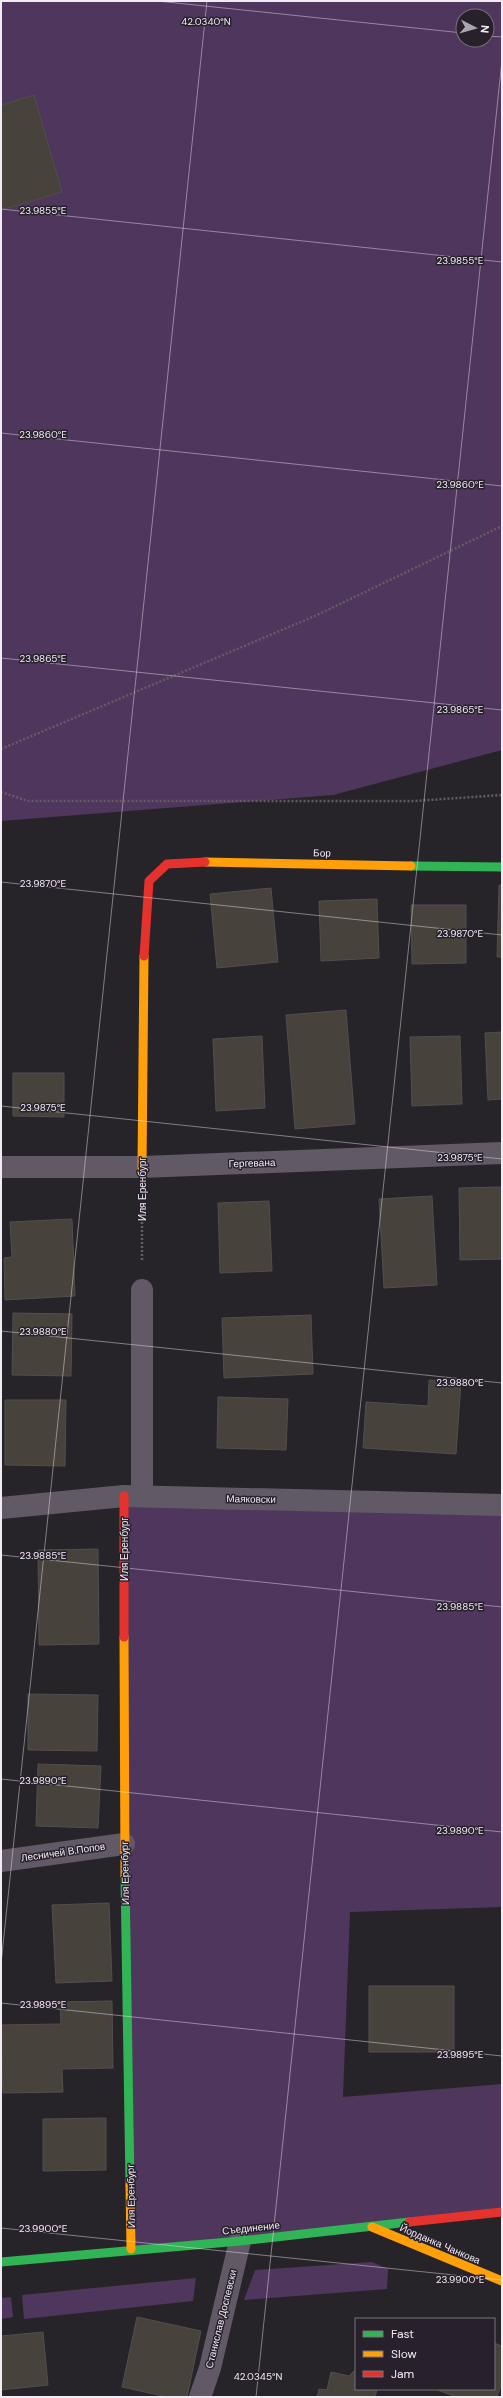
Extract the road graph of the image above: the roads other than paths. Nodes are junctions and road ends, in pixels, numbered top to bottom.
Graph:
1 (502, 867) edge
2 (148, 881) joint
3 (502, 1153) edge
4 (1, 1167) edge
5 (142, 1167) junction
6 (142, 1290) road end
7 (133, 1496) junction
8 (502, 1505) edge
9 (1, 1508) edge
10 (124, 1844) junction
11 (1, 1861) edge
12 (502, 2212) edge
13 (370, 2227) junction
14 (240, 2241) junction
15 (131, 2249) junction
16 (1, 2262) edge
17 (502, 2281) edge
18 (200, 2397) edge

1 - 2 street, Бор
2 - 5 street, Иля Еренбург
3 - 5 street, Гергевана
4 - 5 street, Гергевана
6 - 7 street, Иля Еренбург
7 - 8 street, Маяковски
7 - 9 street, Маяковски
7 - 10 street, Иля Еренбург
10 - 11 street, Лесничей В.Попов
10 - 15 street, Иля Еренбург
12 - 13 street, Съединение
13 - 14 street, Съединение
13 - 17 street, Йорданка Чанкова
14 - 15 street, Съединение
14 - 18 street, Станислав Доспевски
15 - 16 street, Съединение

